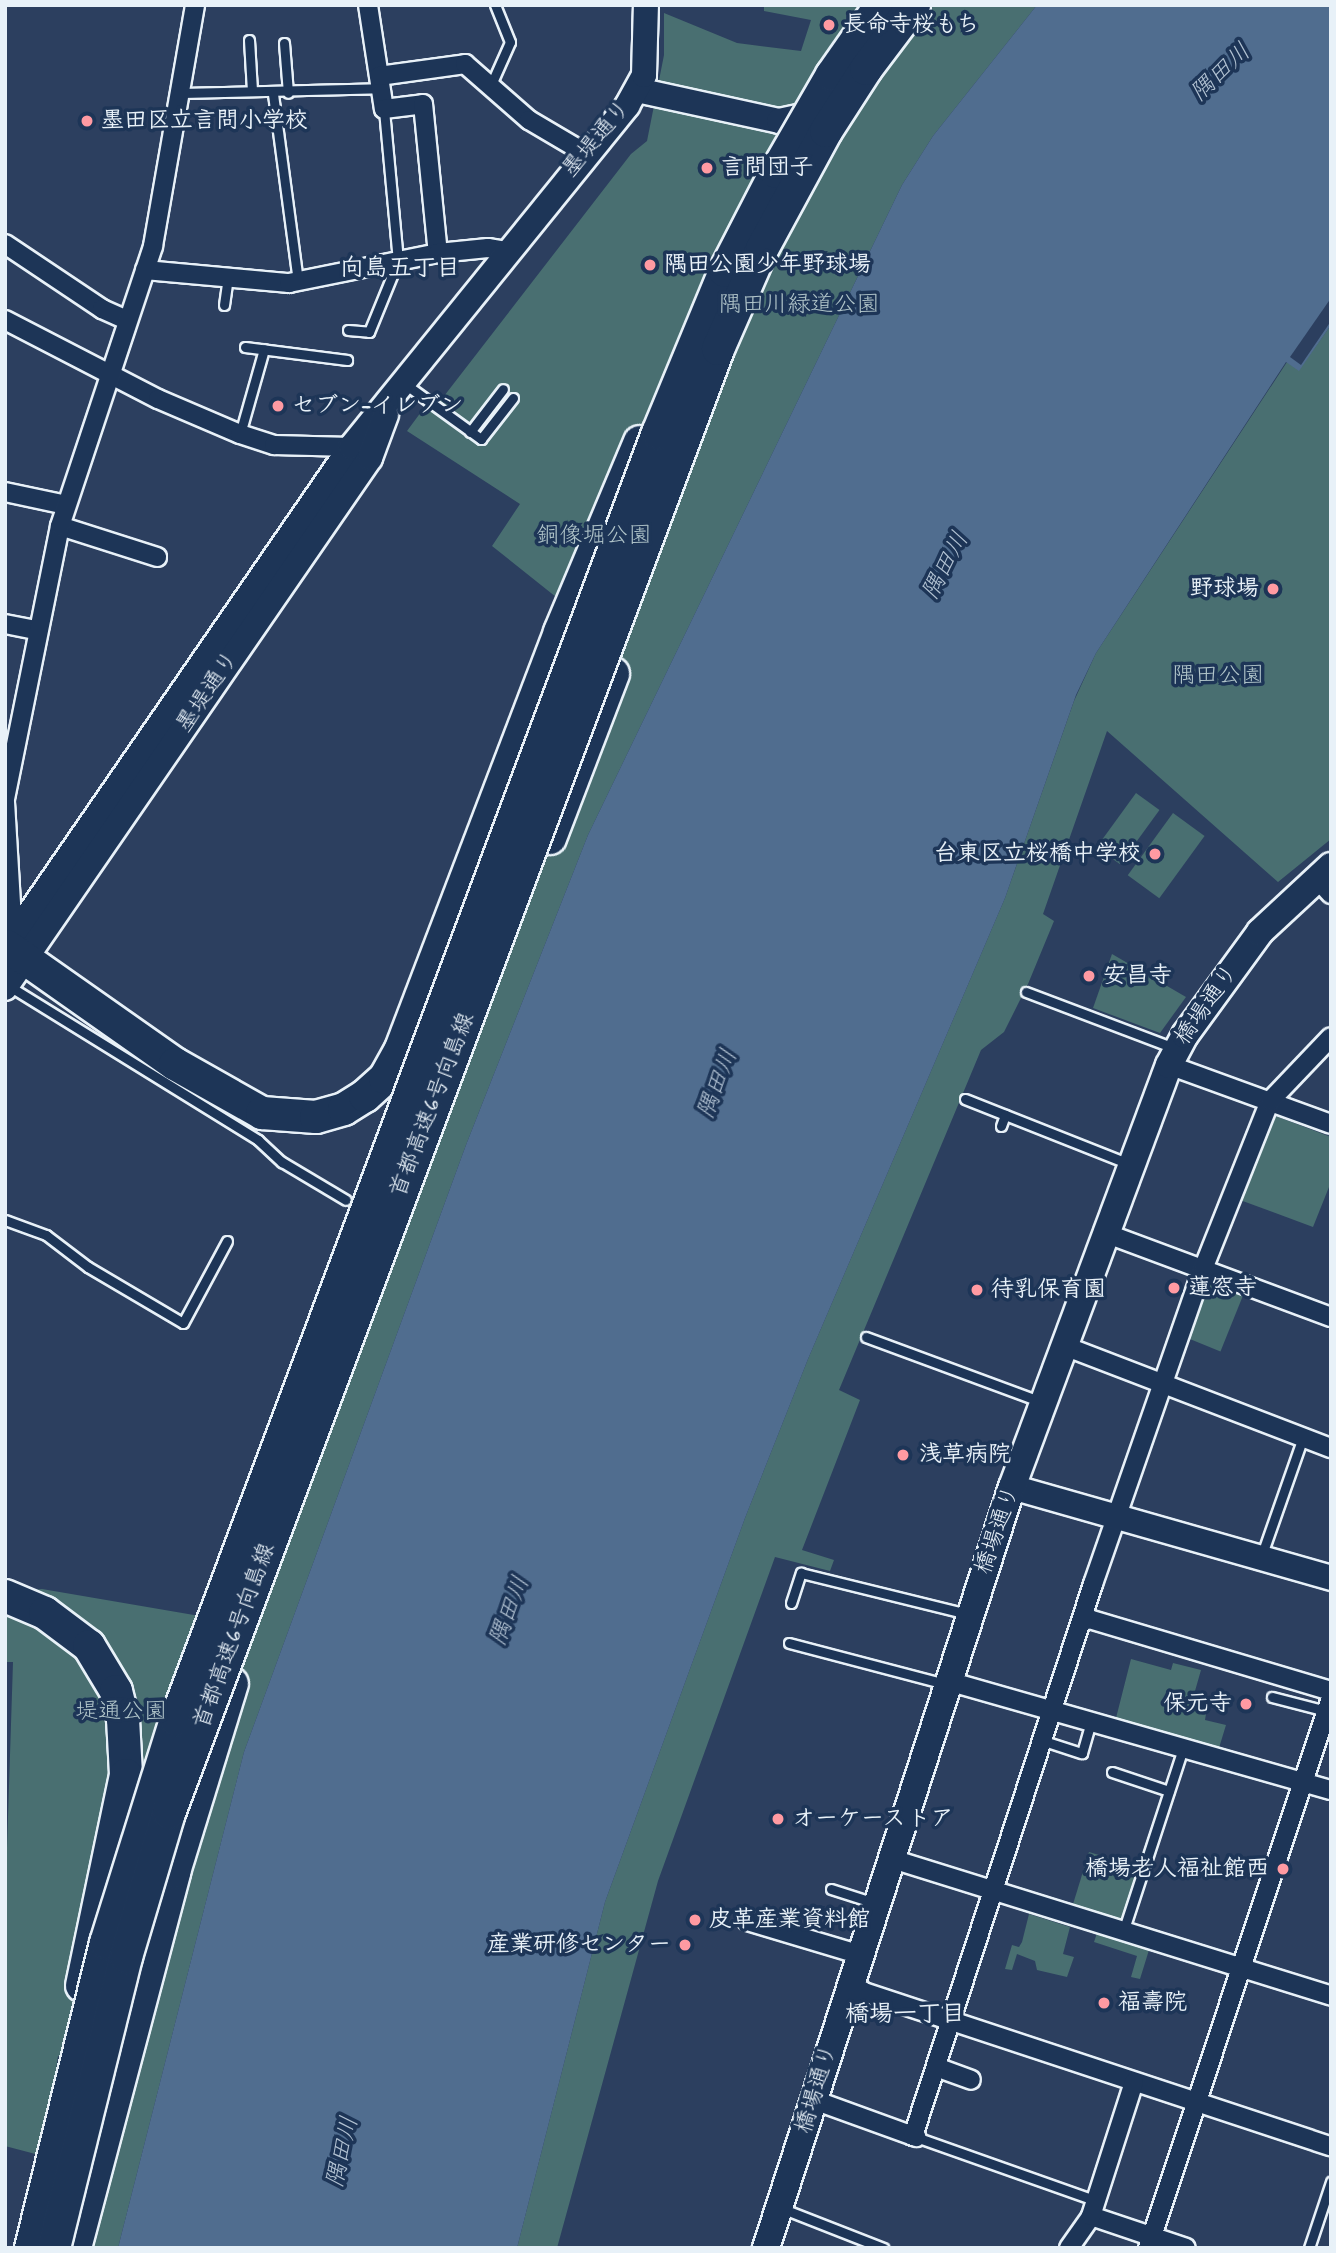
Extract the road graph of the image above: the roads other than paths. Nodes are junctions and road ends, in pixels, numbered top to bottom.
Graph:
1 (195, 5) edge
2 (368, 5) edge
3 (495, 5) edge
4 (646, 5) edge
5 (881, 5) edge
6 (914, 5) edge
7 (927, 5) edge
8 (248, 40) dead end
9 (284, 43) dead end
10 (878, 65) junction
11 (380, 82) junction
12 (490, 87) junction
13 (637, 89) junction
14 (252, 90) junction
15 (182, 93) junction
16 (288, 93) junction
17 (273, 94) junction
18 (384, 109) junction
19 (585, 153) junction
20 (5, 243) edge
21 (506, 251) junction
22 (438, 253) junction
23 (398, 261) junction
24 (145, 270) junction
25 (725, 271) junction
26 (228, 278) junction
27 (298, 282) junction
28 (224, 305) dead end
29 (5, 320) edge
30 (127, 320) junction
31 (348, 330) dead end
32 (246, 347) dead end
33 (264, 349) junction
34 (347, 360) dead end
35 (108, 372) junction
36 (398, 385) junction
37 (503, 389) dead end
38 (513, 398) dead end
39 (470, 432) junction
40 (240, 434) junction
41 (351, 447) junction
42 (5, 492) edge
43 (66, 505) junction
44 (60, 526) junction
45 (157, 557) dead end
46 (5, 624) edge
47 (37, 630) junction
48 (12, 719) edge
49 (5, 801) edge
50 (1326, 879) edge
51 (19, 952) edge
52 (6, 986) edge
53 (1026, 992) dead end
54 (1331, 1037) edge
55 (1172, 1057) junction
56 (965, 1099) dead end
57 (1270, 1101) junction
58 (1006, 1115) junction
59 (1331, 1124) edge
60 (1001, 1126) dead end
61 (1131, 1165) junction
62 (403, 1186) junction
63 (346, 1200) dead end
64 (5, 1220) edge
65 (1105, 1233) junction
66 (227, 1241) dead end
67 (1203, 1269) junction
68 (1331, 1317) edge
69 (866, 1337) dead end
70 (1062, 1345) junction
71 (1163, 1382) junction
72 (1042, 1402) junction
73 (1303, 1437) junction
74 (1331, 1448) edge
75 (1012, 1487) junction
76 (289, 1489) junction
77 (1115, 1517) junction
78 (1260, 1558) junction
79 (1331, 1578) edge
80 (5, 1596) edge
81 (791, 1603) dead end
82 (970, 1615) junction
83 (1081, 1622) junction
84 (789, 1643) dead end
85 (947, 1683) junction
86 (1331, 1691) edge
87 (1272, 1697) dead end
88 (1328, 1704) edge
89 (1053, 1712) junction
90 (1091, 1722) junction
91 (1044, 1741) junction
92 (1183, 1748) junction
93 (1112, 1772) dead end
94 (1302, 1782) junction
95 (1331, 1790) edge
96 (1169, 1791) junction
97 (889, 1858) junction
98 (831, 1889) dead end
99 (993, 1890) junction
100 (875, 1903) junction
101 (747, 1921) dead end
102 (1123, 1932) junction
103 (855, 1962) junction
104 (1238, 1968) junction
105 (1331, 1996) edge
106 (950, 2021) junction
107 (936, 2067) junction
108 (971, 2080) dead end
109 (1134, 2082) junction
110 (814, 2100) junction
111 (1195, 2102) junction
112 (60, 2128) junction
113 (915, 2137) junction
114 (1331, 2146) edge
115 (1331, 2182) edge
116 (781, 2208) junction
117 (1093, 2208) junction
118 (1150, 2242) edge
119 (31, 2248) edge
120 (54, 2248) edge
121 (75, 2248) edge
122 (766, 2248) edge
123 (883, 2248) edge
124 (1069, 2248) edge
125 (1186, 2248) edge
126 (1309, 2248) edge

1 - 15 street
2 - 11 street
3 - 12 lane
4 - 13 main road
5 - 25 highway, 首都高速6号向島線, bridge
6 - 62 highway, 首都高速6号向島線, bridge
7 - 10 main road, 墨堤通り
8 - 14 lane
9 - 16 lane
10 - 13 main road, 墨堤通り
10 - 62 highway, bridge
11 - 12 street
11 - 16 lane
11 - 18 street
12 - 19 street
13 - 19 main road, 墨堤通り
14 - 15 lane
14 - 17 lane
15 - 24 street
16 - 17 lane
17 - 27 lane
18 - 22 street
18 - 23 lane
19 - 21 main road, 墨堤通り
20 - 30 street
21 - 22 street
21 - 36 main road, 墨堤通り
22 - 23 street
23 - 27 street
23 - 31 lane
24 - 26 street
24 - 30 street
25 - 51 highway, bridge
25 - 112 highway, 首都高速6号向島線, bridge
26 - 27 street
26 - 28 lane
29 - 35 street
30 - 35 street
32 - 33 lane
33 - 34 lane
33 - 40 lane
35 - 40 street
35 - 43 street
36 - 39 lane
36 - 41 main road, 墨堤通り
36 - 51 main road, 墨堤通り
37 - 39 lane
38 - 39 lane
40 - 41 street
41 - 51 main road, 墨堤通り
42 - 43 street
43 - 44 street
44 - 45 street
44 - 47 street
46 - 47 street
47 - 48 street
48 - 49 street
49 - 51 street
50 - 55 main road, 橋場通り
51 - 52 main road, 墨堤通り
52 - 63 lane
53 - 55 lane
54 - 57 street
55 - 57 street
55 - 61 main road, 橋場通り
56 - 58 lane
57 - 59 street
57 - 67 street
58 - 60 lane
58 - 61 lane
61 - 65 main road, 橋場通り
62 - 76 highway, 首都高速6号向島線, bridge
64 - 66 lane
65 - 67 street
65 - 70 main road, 橋場通り
67 - 68 street
67 - 71 street
69 - 72 lane
70 - 71 street
70 - 72 main road, 橋場通り
71 - 73 street
71 - 77 street
72 - 75 main road, 橋場通り
73 - 74 street
73 - 78 lane
75 - 77 main road
75 - 82 main road, 橋場通り
76 - 120 highway, 首都高速6号向島線, bridge
76 - 121 highway, bridge
77 - 78 main road
77 - 83 street
78 - 79 main road
80 - 112 highway, bridge
81 - 82 lane
82 - 85 main road, 橋場通り
83 - 86 street
83 - 89 street
84 - 85 lane
85 - 89 street
85 - 97 main road, 橋場通り
87 - 88 lane
88 - 94 street
89 - 90 street
89 - 91 street
90 - 91 lane
90 - 92 street
91 - 99 street
92 - 94 street
92 - 96 lane
93 - 96 lane
94 - 95 street
94 - 104 street
96 - 102 lane
97 - 99 street
97 - 100 main road, 橋場通り
98 - 100 lane
99 - 102 street
99 - 106 street
100 - 103 main road, 橋場通り
101 - 103 street
102 - 104 street
103 - 106 street
103 - 110 main road, 橋場通り
104 - 105 street
104 - 111 street
106 - 107 street
106 - 109 street
107 - 108 street
107 - 113 street
109 - 111 street
109 - 117 street
110 - 113 street
110 - 116 main road, 橋場通り
111 - 114 street
111 - 118 street
112 - 119 highway, 首都高速6号向島線, bridge
113 - 117 lane
115 - 126 lane
116 - 122 main road, 橋場通り
116 - 123 lane
117 - 118 street
117 - 124 street
118 - 125 street

